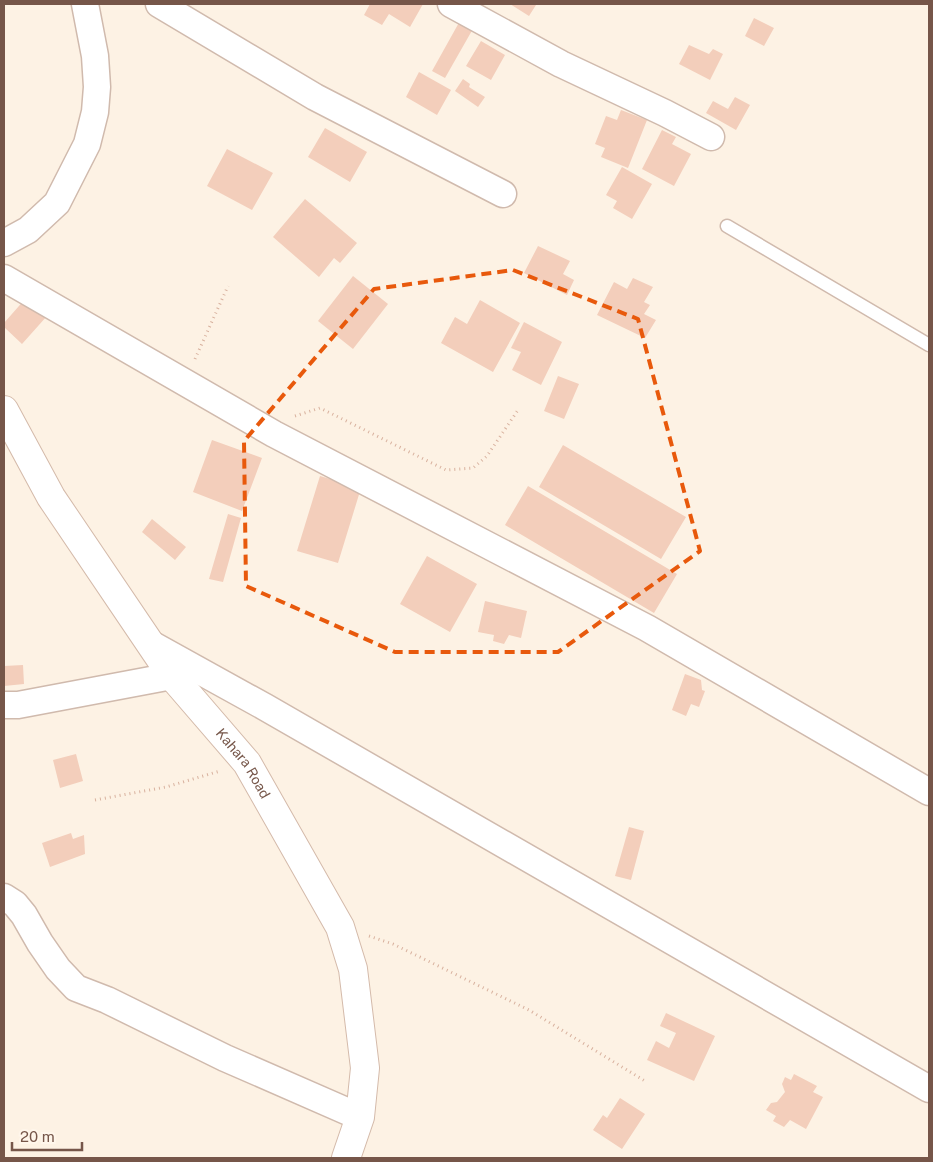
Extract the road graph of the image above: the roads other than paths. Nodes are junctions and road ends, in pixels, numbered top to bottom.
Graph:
1 (85, 4) edge
2 (159, 4) edge
3 (451, 4) edge
4 (711, 137) dead end
5 (503, 194) dead end
6 (727, 226) dead end
7 (4, 243) edge
8 (4, 278) edge
9 (929, 345) edge
10 (4, 410) edge
11 (151, 644) junction
12 (172, 676) junction
13 (4, 705) edge
14 (929, 792) edge
15 (4, 897) edge
16 (929, 1089) edge
17 (360, 1117) junction
18 (346, 1158) edge

1 - 7 street
2 - 5 street
3 - 4 street
6 - 9 lane
8 - 14 street
10 - 11 street, Kahara Road
11 - 12 street, Kahara Road
11 - 16 street
12 - 13 street
12 - 17 street, Kahara Road
15 - 17 street
17 - 18 street, Kahara Road

